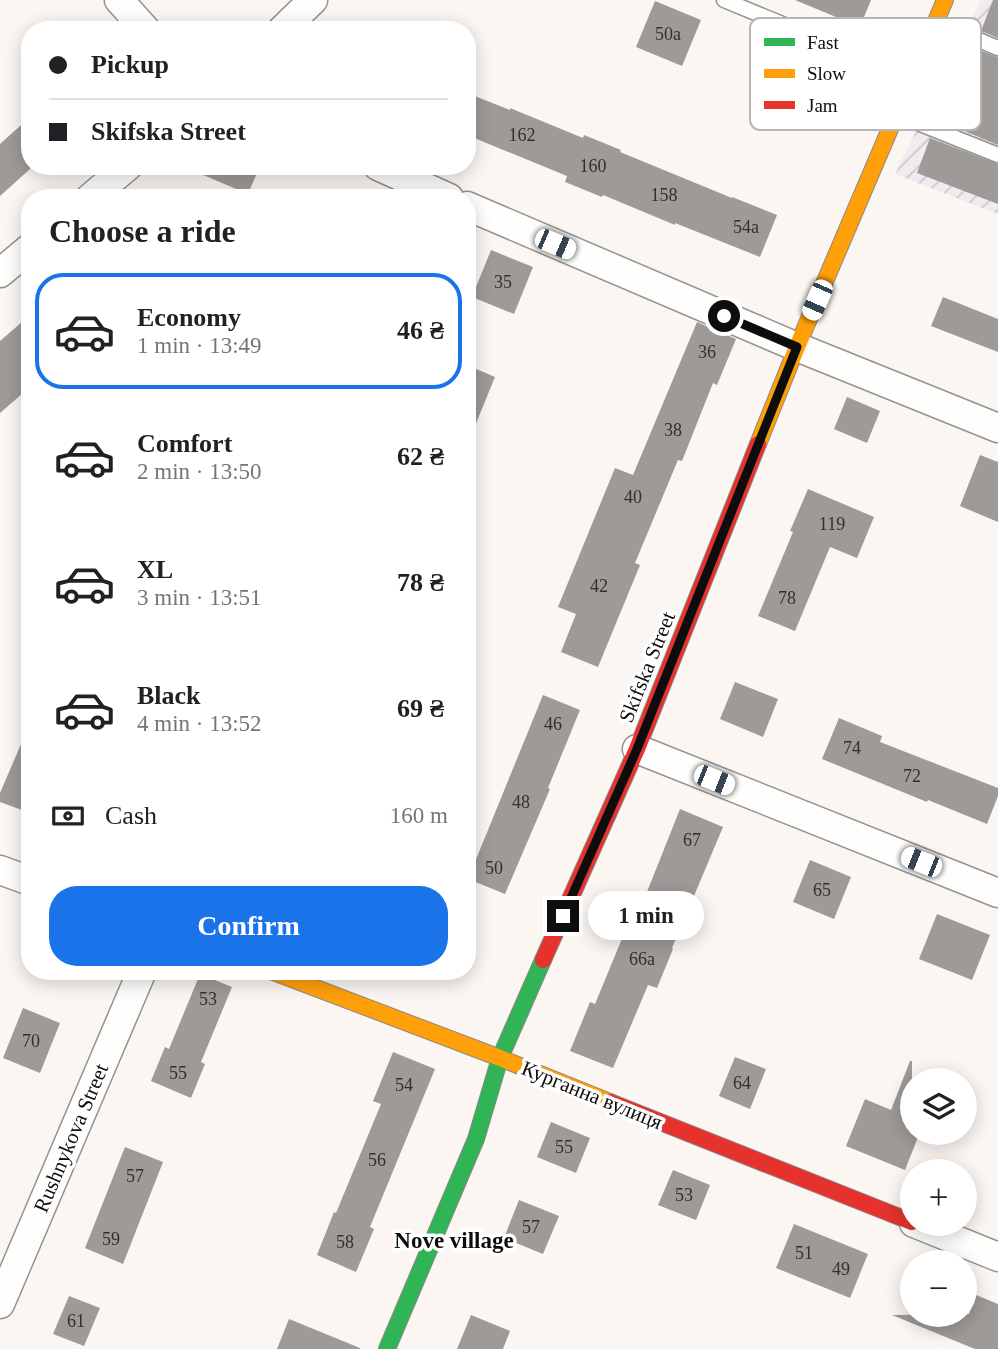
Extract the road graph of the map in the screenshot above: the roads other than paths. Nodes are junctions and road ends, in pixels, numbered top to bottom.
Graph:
1 (119, 0) edge
2 (313, 0) edge
3 (724, 0) edge
4 (945, 0) edge
5 (767, 18) edge
6 (938, 18) edge
7 (138, 21) edge
8 (291, 21) edge
9 (981, 41) edge
10 (998, 48) edge
11 (890, 130) edge
12 (936, 130) edge
13 (998, 155) edge
14 (117, 175) edge
15 (398, 175) edge
16 (101, 189) edge
17 (429, 189) edge
18 (476, 210) edge
19 (21, 256) edge
20 (0, 273) edge
21 (797, 347) junction
22 (998, 428) edge
23 (637, 749) junction
24 (0, 870) edge
25 (21, 878) edge
26 (998, 892) edge
27 (138, 980) edge
28 (295, 980) edge
29 (500, 1058) junction
30 (900, 1218) edge
31 (946, 1236) edge
32 (998, 1257) edge
33 (0, 1304) edge
34 (387, 1349) edge

1 - 7 street
2 - 8 street
3 - 5 lane
4 - 6 street, Skifska Street
9 - 10 lane
11 - 21 street, Skifska Street
12 - 13 lane
14 - 16 street
15 - 17 street
18 - 21 street
19 - 20 street
21 - 22 street
21 - 23 street, Skifska Street
23 - 26 street
23 - 29 street, Skifska Street
24 - 25 street
27 - 33 street, Rushnykova Street
28 - 29 street, Курганна вулиця
29 - 30 street, Курганна вулиця
29 - 34 street, Skifska Street
31 - 32 street, Курганна вулиця

